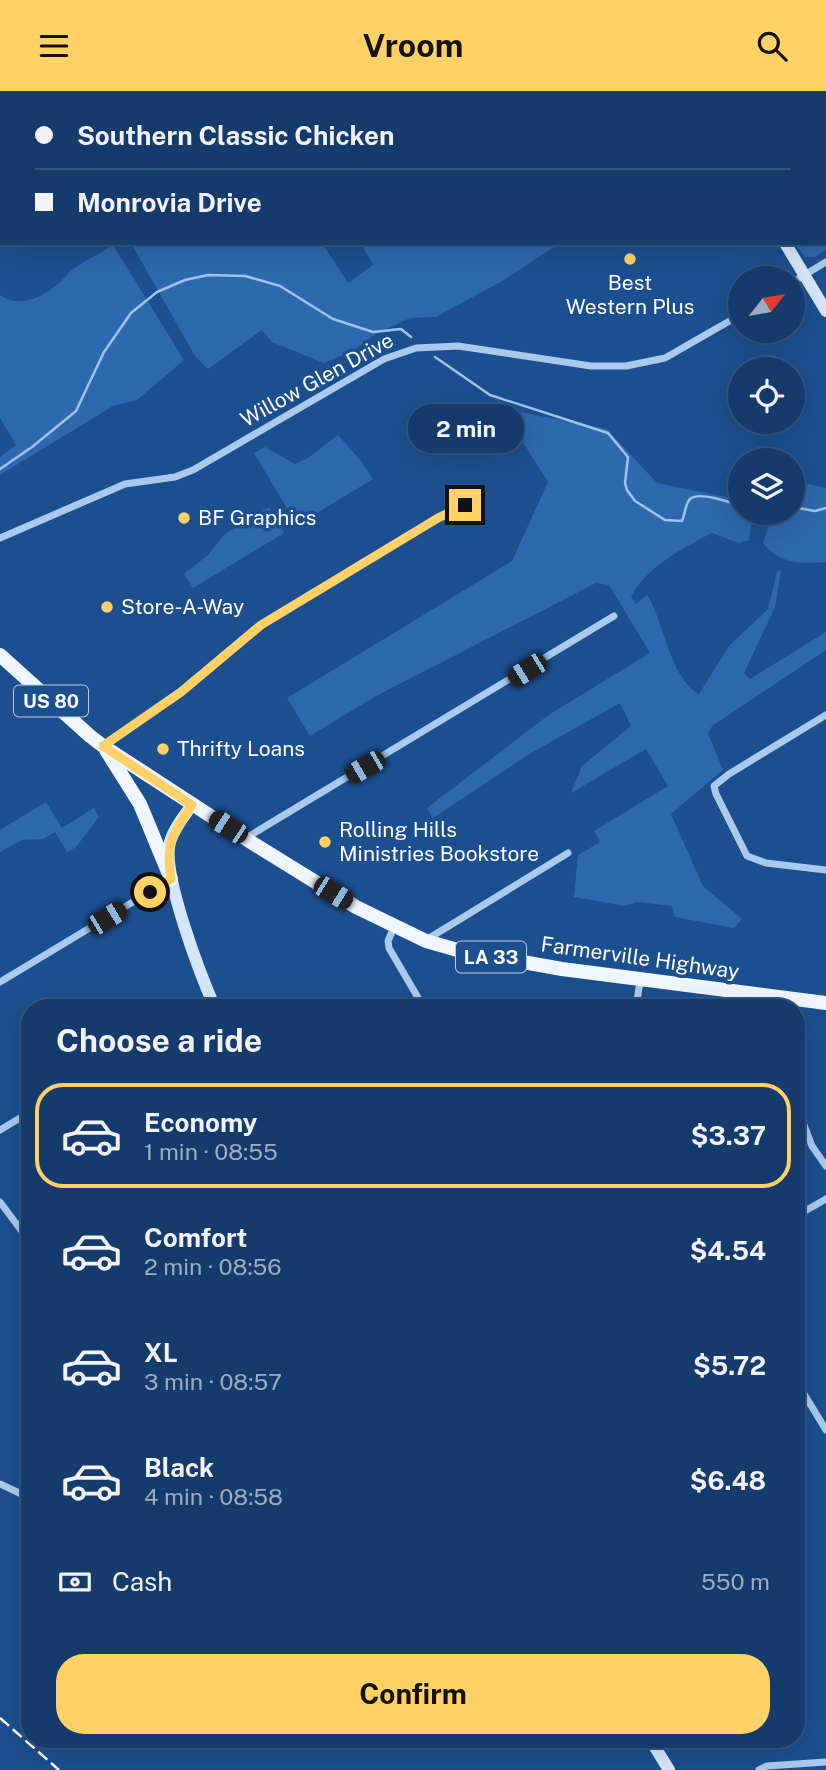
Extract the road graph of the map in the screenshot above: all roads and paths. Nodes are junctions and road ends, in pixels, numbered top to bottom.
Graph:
1 (786, 245) edge
2 (826, 262) edge
3 (793, 266) edge
4 (805, 275) edge
5 (805, 287) edge
6 (826, 311) edge
7 (728, 322) edge
8 (465, 505) dead end
9 (0, 538) edge
10 (614, 617) dead end
11 (0, 655) edge
12 (826, 715) edge
13 (103, 746) junction
14 (192, 805) junction
15 (246, 839) junction
16 (568, 853) dead end
17 (826, 870) edge
18 (171, 879) junction
19 (394, 927) junction
20 (426, 941) junction
21 (640, 981) junction
22 (0, 982) edge
23 (208, 999) edge
24 (419, 999) edge
25 (637, 999) edge
26 (748, 999) edge
27 (805, 1003) edge
28 (826, 1003) edge
29 (21, 1118) edge
30 (805, 1128) edge
31 (0, 1131) edge
32 (826, 1166) edge
33 (826, 1199) edge
34 (0, 1202) edge
35 (805, 1211) edge
36 (21, 1230) edge
37 (805, 1396) edge
38 (826, 1430) edge
39 (0, 1484) edge
40 (21, 1494) edge
41 (656, 1748) edge
42 (826, 1762) edge
43 (669, 1770) edge
44 (759, 1770) edge

1 - 3 main road
2 - 4 street
5 - 6 main road
7 - 9 street, Willow Glen Drive
8 - 13 street
10 - 15 street
11 - 13 main road, US 80
12 - 17 street
13 - 14 main road, US 80
13 - 18 main road
14 - 15 main road, Farmerville Highway / LA 33
14 - 18 main road
15 - 19 main road, Farmerville Highway / LA 33
16 - 20 street
18 - 22 street
18 - 23 main road
19 - 20 main road, Farmerville Highway / LA 33
19 - 24 street
20 - 21 main road, Farmerville Highway / LA 33
21 - 25 street
21 - 26 main road, Farmerville Highway / LA 33
27 - 28 main road, Farmerville Highway / LA 33
29 - 31 street
30 - 32 street
33 - 35 street
34 - 36 street
37 - 38 street
39 - 40 street
41 - 43 main road
42 - 44 street

